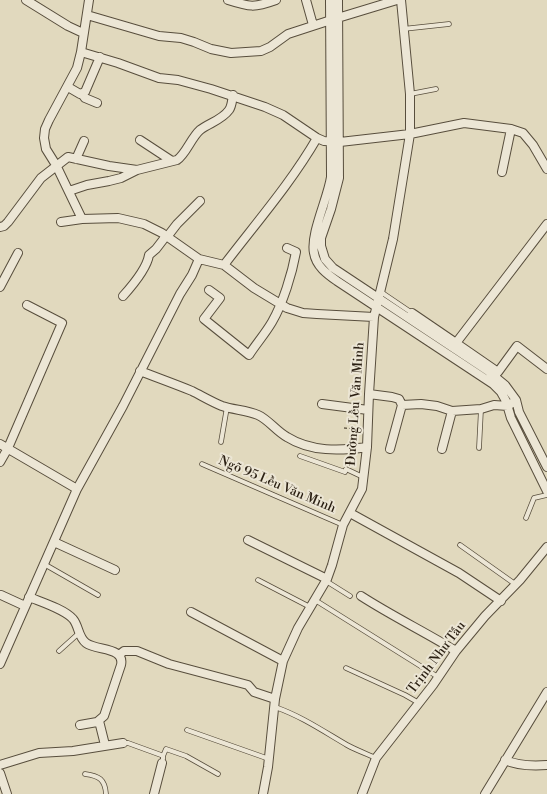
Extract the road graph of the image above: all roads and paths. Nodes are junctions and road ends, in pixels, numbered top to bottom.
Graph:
1 (26, 0) edge
2 (89, 0) edge
3 (228, 0) edge
4 (276, 0) edge
5 (306, 0) edge
6 (330, 0) edge
7 (338, 0) edge
8 (397, 0) edge
9 (401, 0) edge
10 (86, 15) junction
11 (335, 19) junction
12 (449, 24) dead end
13 (313, 25) junction
14 (403, 29) junction
15 (83, 34) junction
16 (334, 43) junction
17 (81, 52) junction
18 (100, 57) junction
19 (68, 87) junction
20 (436, 89) dead end
21 (82, 94) junction
22 (410, 94) junction
23 (232, 95) junction
24 (97, 103) dead end
25 (511, 129) junction
26 (410, 134) junction
27 (317, 138) junction
28 (140, 140) dead end
29 (84, 141) dead end
30 (330, 142) junction
31 (340, 142) junction
32 (76, 159) junction
33 (172, 161) junction
34 (56, 165) junction
35 (547, 169) edge
36 (137, 170) junction
37 (502, 172) dead end
38 (69, 191) junction
39 (200, 201) dead end
40 (324, 217) junction
41 (82, 219) junction
42 (61, 222) dead end
43 (547, 224) edge
44 (0, 227) edge
45 (167, 236) junction
46 (287, 248) dead end
47 (18, 253) dead end
48 (199, 260) junction
49 (224, 264) junction
50 (0, 287) edge
51 (209, 290) dead end
52 (379, 295) junction
53 (123, 296) dead end
54 (280, 304) junction
55 (27, 306) dead end
56 (376, 308) junction
57 (412, 313) joint
58 (374, 317) junction
59 (456, 343) junction
60 (547, 369) edge
61 (140, 371) junction
62 (369, 394) junction
63 (516, 400) junction
64 (322, 404) dead end
65 (402, 405) junction
66 (508, 406) junction
67 (227, 407) junction
68 (481, 409) junction
69 (368, 410) junction
70 (452, 411) junction
71 (344, 428) dead end
72 (368, 429) junction
73 (221, 442) dead end
74 (4, 446) edge
75 (367, 447) junction
76 (479, 448) dead end
77 (390, 449) dead end
78 (442, 449) dead end
79 (300, 456) dead end
80 (0, 462) edge
81 (202, 464) dead end
82 (547, 467) edge
83 (363, 477) junction
84 (77, 489) junction
85 (547, 491) edge
86 (547, 495) edge
87 (350, 513) junction
88 (526, 518) dead end
89 (343, 525) junction
90 (248, 540) dead end
91 (54, 542) junction
92 (460, 545) dead end
93 (547, 547) edge
94 (44, 564) junction
95 (115, 570) dead end
96 (258, 580) dead end
97 (326, 580) junction
98 (516, 584) junction
99 (1, 595) edge
100 (98, 595) dead end
101 (350, 596) dead end
102 (361, 596) dead end
103 (29, 597) junction
104 (501, 601) junction
105 (313, 604) junction
106 (25, 606) junction
107 (191, 612) dead end
108 (79, 632) junction
109 (59, 651) dead end
110 (456, 651) junction
111 (119, 655) junction
112 (283, 661) junction
113 (0, 664) edge
114 (346, 668) dead end
115 (438, 677) junction
116 (547, 692) edge
117 (274, 703) junction
118 (418, 703) junction
119 (99, 721) junction
120 (80, 725) dead end
121 (187, 730) dead end
122 (123, 743) joint
123 (105, 745) junction
124 (376, 758) junction
125 (269, 759) junction
126 (163, 760) junction
127 (505, 760) junction
128 (0, 764) edge
129 (547, 765) edge
130 (0, 773) edge
131 (84, 774) dead end
132 (218, 774) dead end
133 (7, 794) edge
134 (106, 794) edge
135 (154, 794) edge
136 (263, 794) edge
137 (362, 794) edge
138 (485, 794) edge

1 - 15 street
2 - 10 street
3 - 4 street
5 - 13 street
6 - 11 street
7 - 11 street
8 - 11 street
9 - 14 street, Đường Lều Văn Minh
10 - 13 street
10 - 15 street
11 - 13 street
11 - 16 street
12 - 14 lane
14 - 22 street, Đường Lều Văn Minh
15 - 17 street
16 - 30 street
16 - 31 street
17 - 18 street
17 - 19 street
18 - 21 street
18 - 23 street
19 - 21 street
19 - 34 street
20 - 22 lane
21 - 24 street
22 - 26 street, Đường Lều Văn Minh
23 - 27 street
23 - 33 street
25 - 26 street
25 - 35 street
25 - 37 street
26 - 31 street
26 - 52 street, Đường Lều Văn Minh
27 - 30 street
27 - 49 street
28 - 33 street
29 - 32 street
30 - 31 street
30 - 40 street
31 - 40 street
32 - 34 street
32 - 36 street
33 - 36 street
34 - 38 street
34 - 44 street
36 - 38 street
38 - 41 street
39 - 45 street
40 - 52 street
40 - 56 street
41 - 42 street
41 - 45 street
43 - 59 street
45 - 48 street
45 - 53 street
46 - 54 street
47 - 50 street
48 - 49 street
48 - 61 street
49 - 54 street
51 - 54 street
52 - 56 street, Đường Lều Văn Minh
52 - 57 lane
52 - 63 street
54 - 58 street
55 - 74 street
56 - 58 street, Đường Lều Văn Minh
56 - 66 street
57 - 59 street
58 - 62 street, Đường Lều Văn Minh
59 - 60 street
61 - 67 street
61 - 84 street
62 - 65 street
62 - 69 street, Đường Lều Văn Minh
63 - 66 street
63 - 82 street
64 - 69 street
65 - 70 street
65 - 77 street
66 - 68 street
66 - 85 street
67 - 73 lane
67 - 75 street
68 - 70 street
68 - 76 lane
69 - 72 street, Đường Lều Văn Minh
70 - 78 street
71 - 72 path
72 - 75 street, Đường Lều Văn Minh
74 - 80 street
74 - 84 street
75 - 83 street, Đường Lều Văn Minh
79 - 83 lane
81 - 89 lane, Ngõ 95 Lều Văn Minh
83 - 87 street, Đường Lều Văn Minh
84 - 91 street
86 - 88 lane
87 - 89 street, Đường Lều Văn Minh
87 - 104 street
89 - 97 street, Đường Lều Văn Minh
90 - 97 street
91 - 94 street
91 - 95 street
92 - 98 lane
93 - 98 street, Trịnh Như Tấu
94 - 100 lane
94 - 103 street
96 - 105 lane
97 - 101 lane
97 - 105 street, Đường Lều Văn Minh
98 - 104 street, Trịnh Như Tấu
99 - 106 street
102 - 110 street
103 - 106 street
103 - 108 street
104 - 110 street, Trịnh Như Tấu
105 - 112 street, Đường Lều Văn Minh
105 - 115 lane
106 - 113 street
107 - 112 street
108 - 109 lane
108 - 111 street
110 - 115 street, Trịnh Như Tấu
111 - 117 street
111 - 119 street
112 - 117 street, Đường Lều Văn Minh
114 - 118 lane
115 - 118 street, Trịnh Như Tấu
116 - 127 street
117 - 124 lane
117 - 125 street, Đường Lều Văn Minh
118 - 124 street, Trịnh Như Tấu
119 - 120 street
119 - 123 street
121 - 125 lane
122 - 123 street
122 - 126 lane
123 - 128 street
124 - 137 street, Trịnh Như Tấu
125 - 136 street, Đường Lều Văn Minh
126 - 132 lane
126 - 135 street
127 - 129 street
127 - 138 street
130 - 133 street
131 - 134 lane

